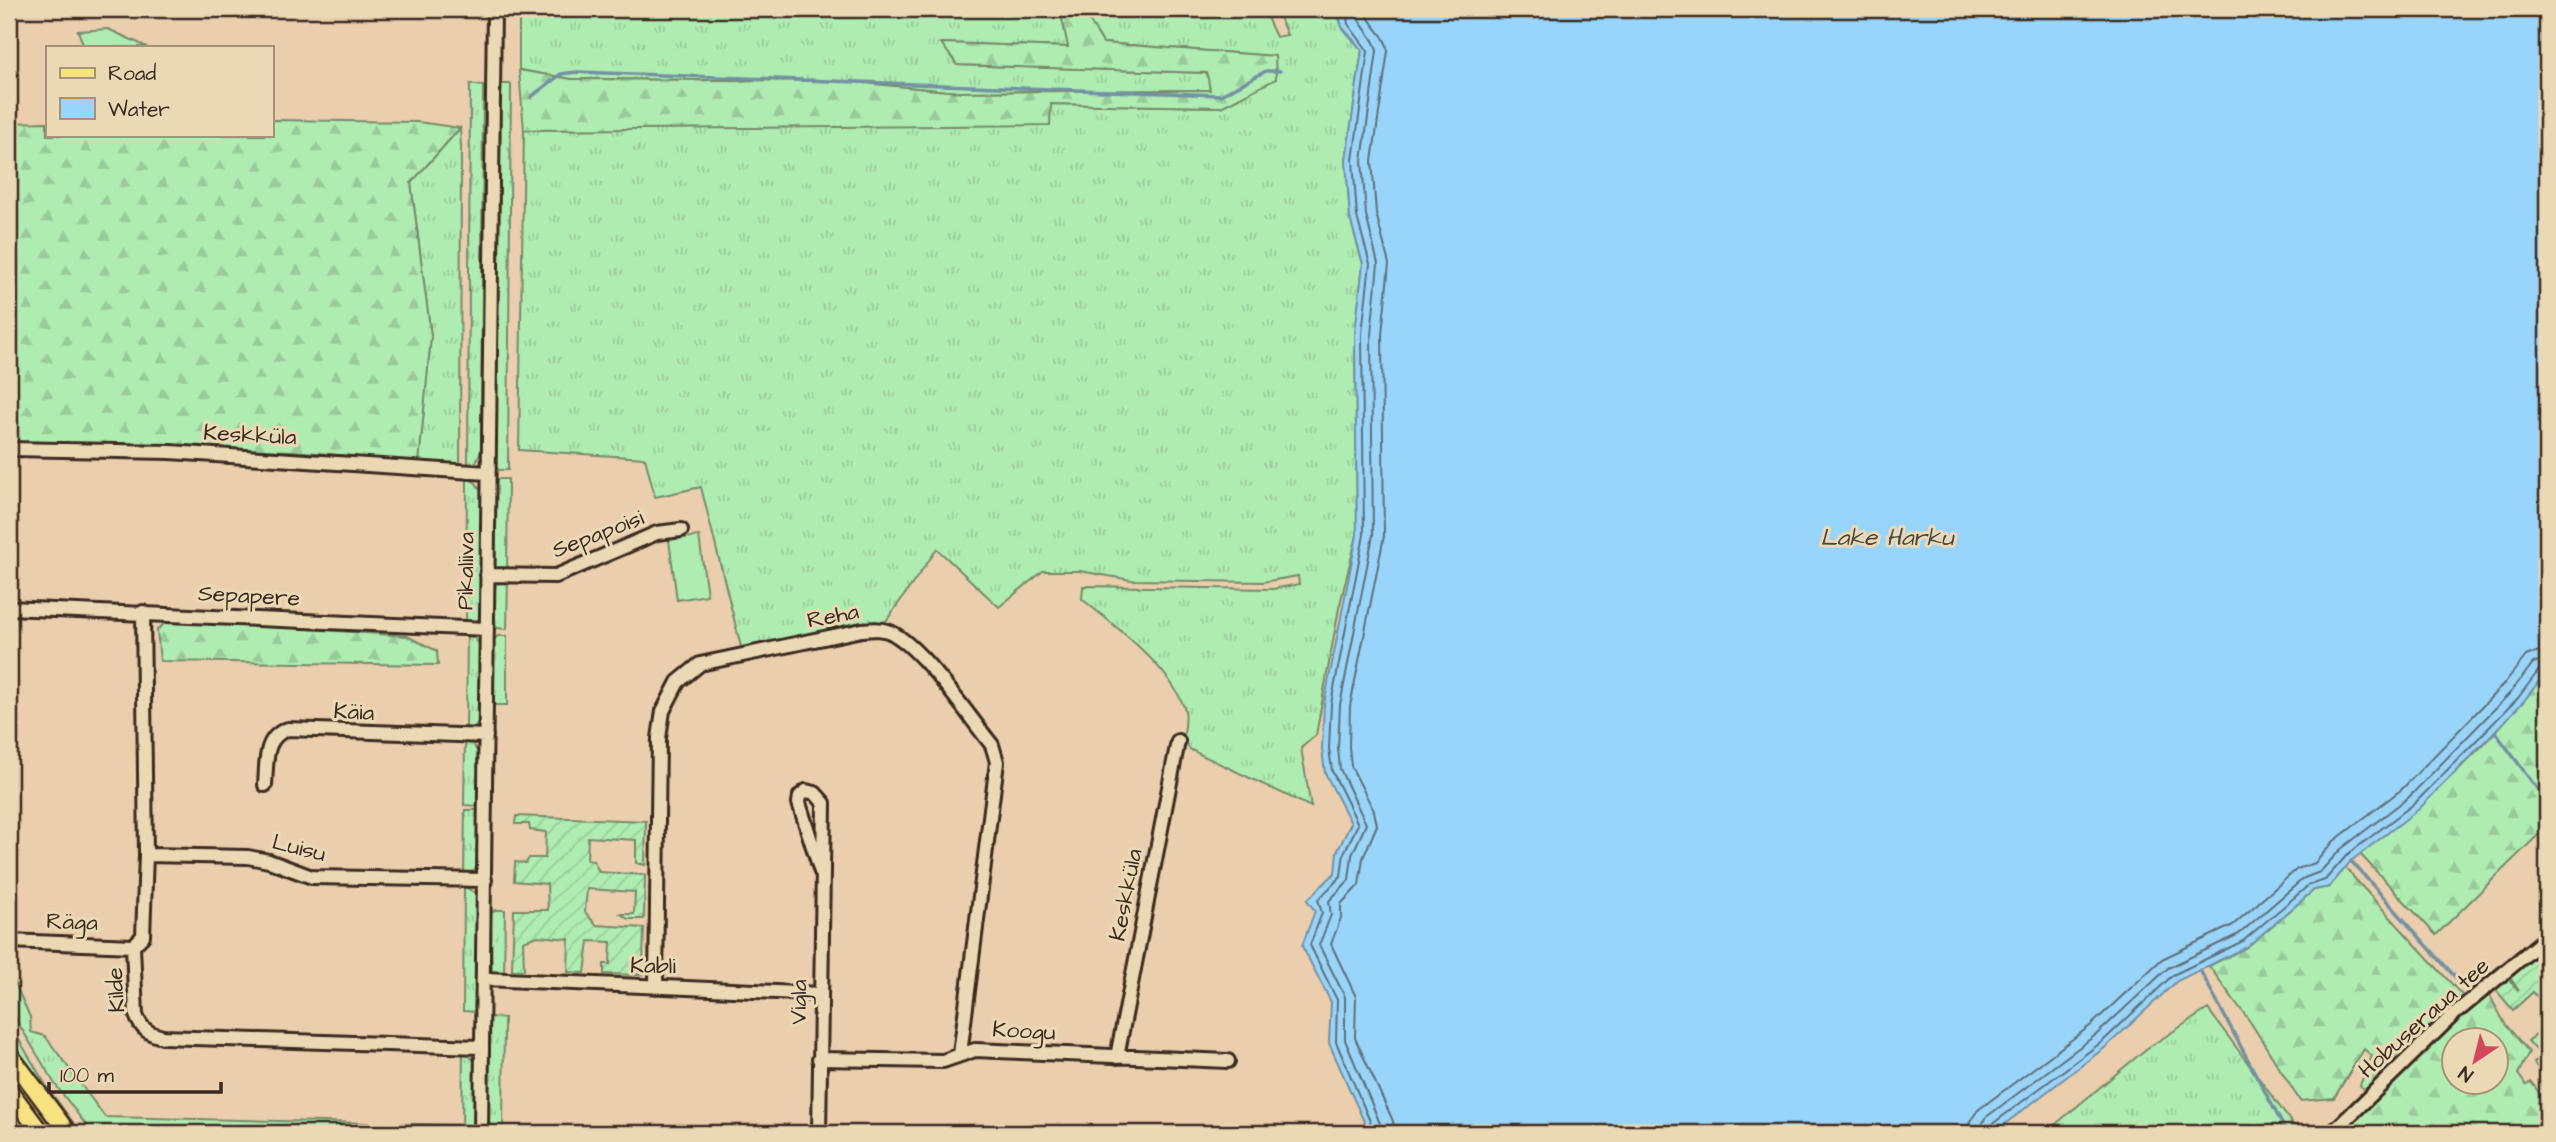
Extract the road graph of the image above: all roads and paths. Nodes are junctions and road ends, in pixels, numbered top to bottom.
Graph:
1 (494, 9) edge
2 (9, 449) edge
3 (488, 473) junction
4 (681, 530) dead end
5 (487, 575) junction
6 (9, 608) edge
7 (143, 612) junction
8 (487, 629) junction
9 (486, 736) junction
10 (1178, 741) dead end
11 (265, 785) dead end
12 (146, 855) junction
13 (821, 873) junction
14 (485, 880) junction
15 (2547, 937) edge
16 (9, 941) edge
17 (133, 946) junction
18 (485, 979) junction
19 (656, 987) junction
20 (820, 994) junction
21 (481, 1047) junction
22 (9, 1054) edge
23 (960, 1054) junction
24 (1117, 1057) junction
25 (819, 1059) junction
26 (1228, 1061) dead end
27 (9, 1090) edge
28 (41, 1133) edge
29 (68, 1133) edge
30 (481, 1133) edge
31 (819, 1133) edge
32 (2332, 1133) edge

1 - 3 street, Pikaliiva
2 - 3 street, Keskküla
3 - 5 street, Pikaliiva
4 - 5 street, Sepapoisi
5 - 8 street, Pikaliiva
6 - 7 street, Sepapere
7 - 8 street, Sepapere
7 - 12 street, Kilde
8 - 9 street, Pikaliiva
9 - 11 street, Käia
9 - 14 street, Pikaliiva
10 - 24 street, Keskküla
12 - 14 street, Luisu
12 - 17 street, Kilde
13 - 13 street, Vigla
13 - 20 street, Vigla
14 - 18 street, Pikaliiva
15 - 32 street, Hobuseraua tee
16 - 17 street, Räga
17 - 21 street, Kilde
18 - 19 street, Kabli
18 - 21 street, Pikaliiva
19 - 20 street, Kabli
19 - 23 street, Reha
20 - 25 street, Vigla
21 - 30 street, Pikaliiva
22 - 29 main road
23 - 24 street, Koogu
23 - 25 street, Koogu
24 - 26 street, Koogu
25 - 31 street, Vigla
27 - 28 main road

